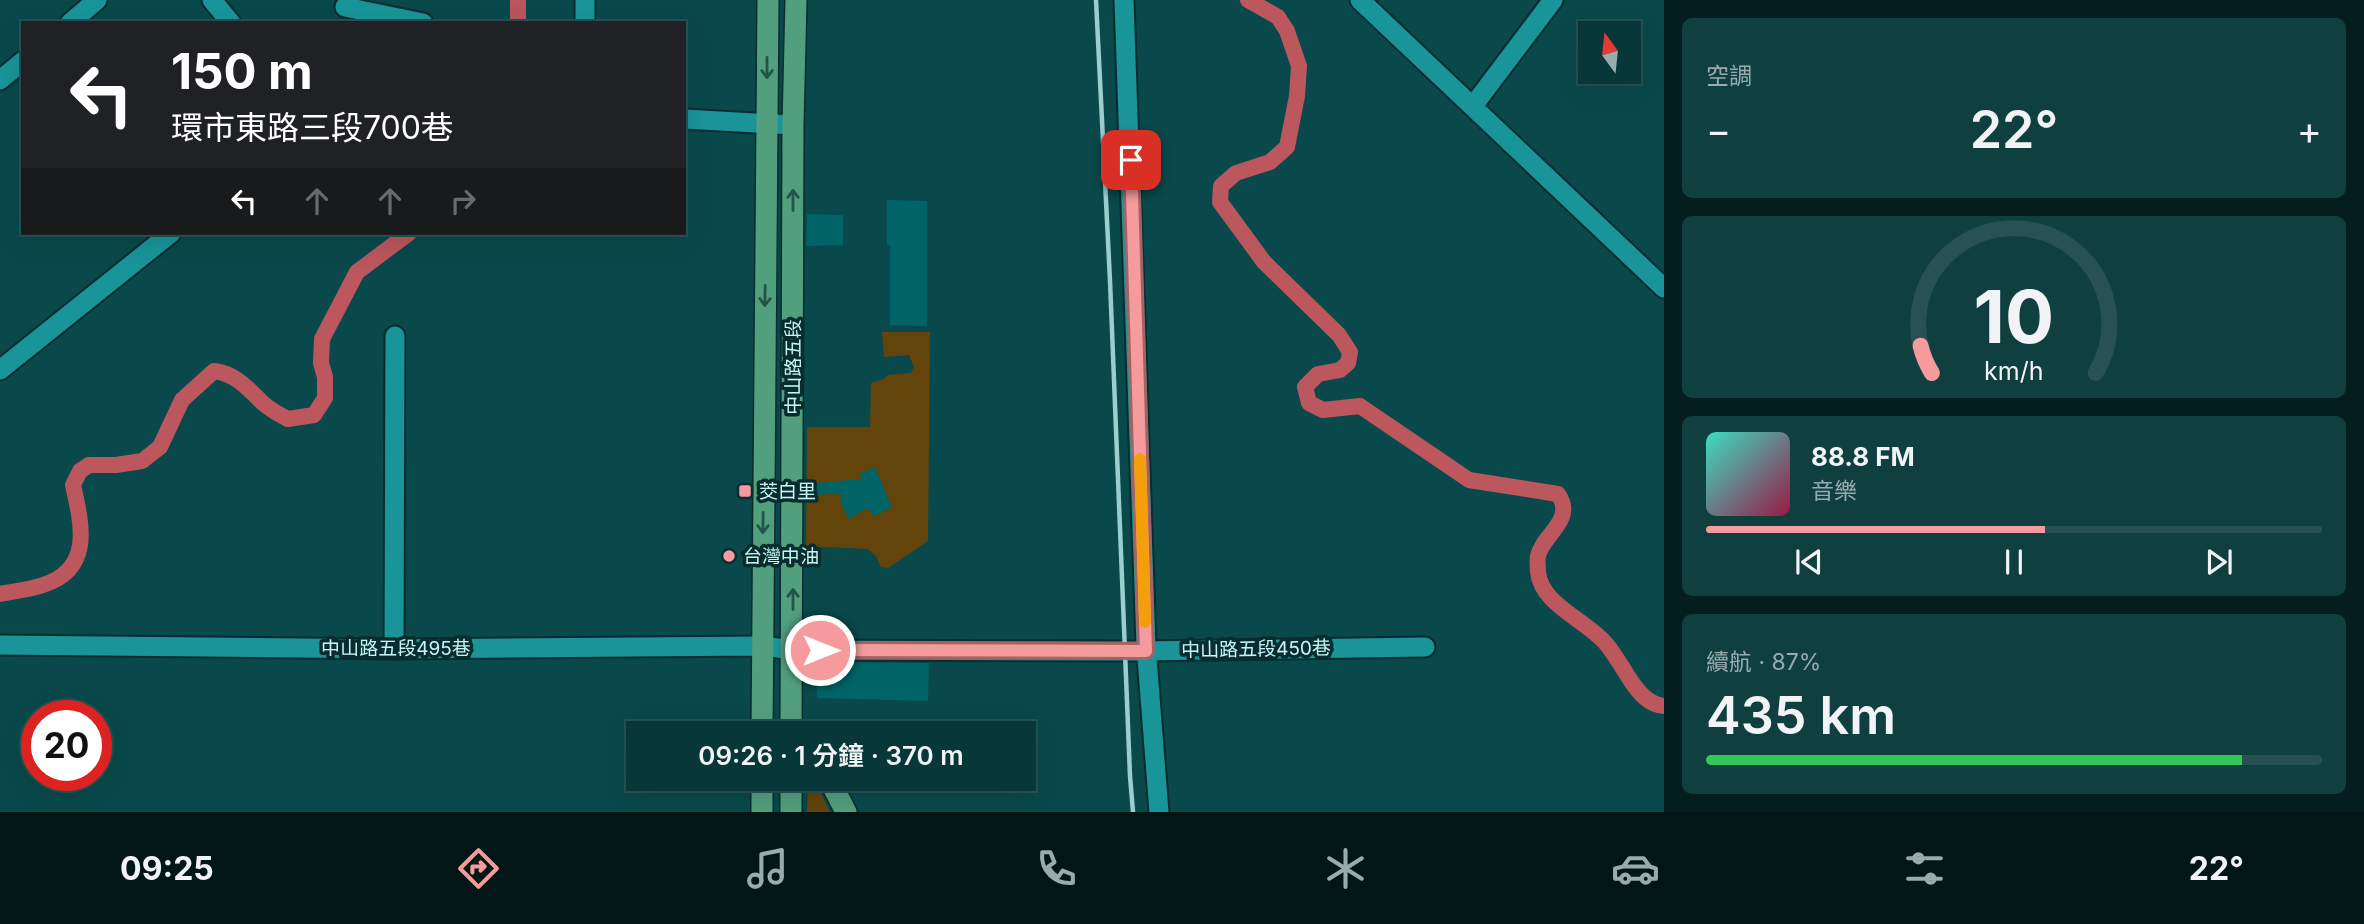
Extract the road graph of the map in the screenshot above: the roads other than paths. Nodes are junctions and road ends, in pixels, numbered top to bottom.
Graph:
1 (97, 0) edge
2 (212, 0) edge
3 (585, 0) edge
4 (768, 0) edge
5 (796, 0) edge
6 (1124, 0) edge
7 (1360, 0) edge
8 (1553, 0) edge
9 (345, 7) dead end
10 (72, 21) edge
11 (229, 21) edge
12 (413, 21) edge
13 (585, 21) edge
14 (21, 63) edge
15 (0, 80) edge
16 (1473, 106) junction
17 (686, 119) edge
18 (767, 123) junction
19 (793, 125) junction
20 (169, 235) edge
21 (1664, 288) edge
22 (395, 336) dead end
23 (0, 370) edge
24 (0, 645) edge
25 (762, 646) junction
26 (1425, 647) dead end
27 (394, 649) junction
28 (793, 650) junction
29 (1146, 651) junction
30 (792, 692) junction
31 (762, 721) edge
32 (791, 721) edge
33 (803, 721) edge
34 (762, 791) edge
35 (791, 791) edge
36 (835, 791) edge
37 (762, 812) edge
38 (791, 812) edge
39 (846, 812) edge
40 (1159, 812) edge

1 - 10 street
2 - 11 street
3 - 13 street
4 -> 18 main road, 中山路五段
5 - 19 main road, 中山路五段
6 - 29 street
7 - 16 street
8 - 16 street
9 - 12 street
14 - 15 street
16 - 21 street
17 - 18 street
18 - 19 street
18 -> 25 main road, 中山路五段
28 -> 19 main road, 中山路五段
20 - 23 street
22 - 27 street
24 - 27 street, 中山路五段495巷
25 - 27 street, 中山路五段495巷
25 - 28 street, 中山路五段495巷
25 - 31 main road, 中山路五段
26 - 29 street, 中山路五段450巷
28 - 29 street, 中山路五段450巷
28 - 30 main road, 中山路五段
29 - 40 street
30 - 32 main road, 中山路五段
30 - 33 main road
34 - 37 main road
35 - 38 main road
36 - 39 main road

